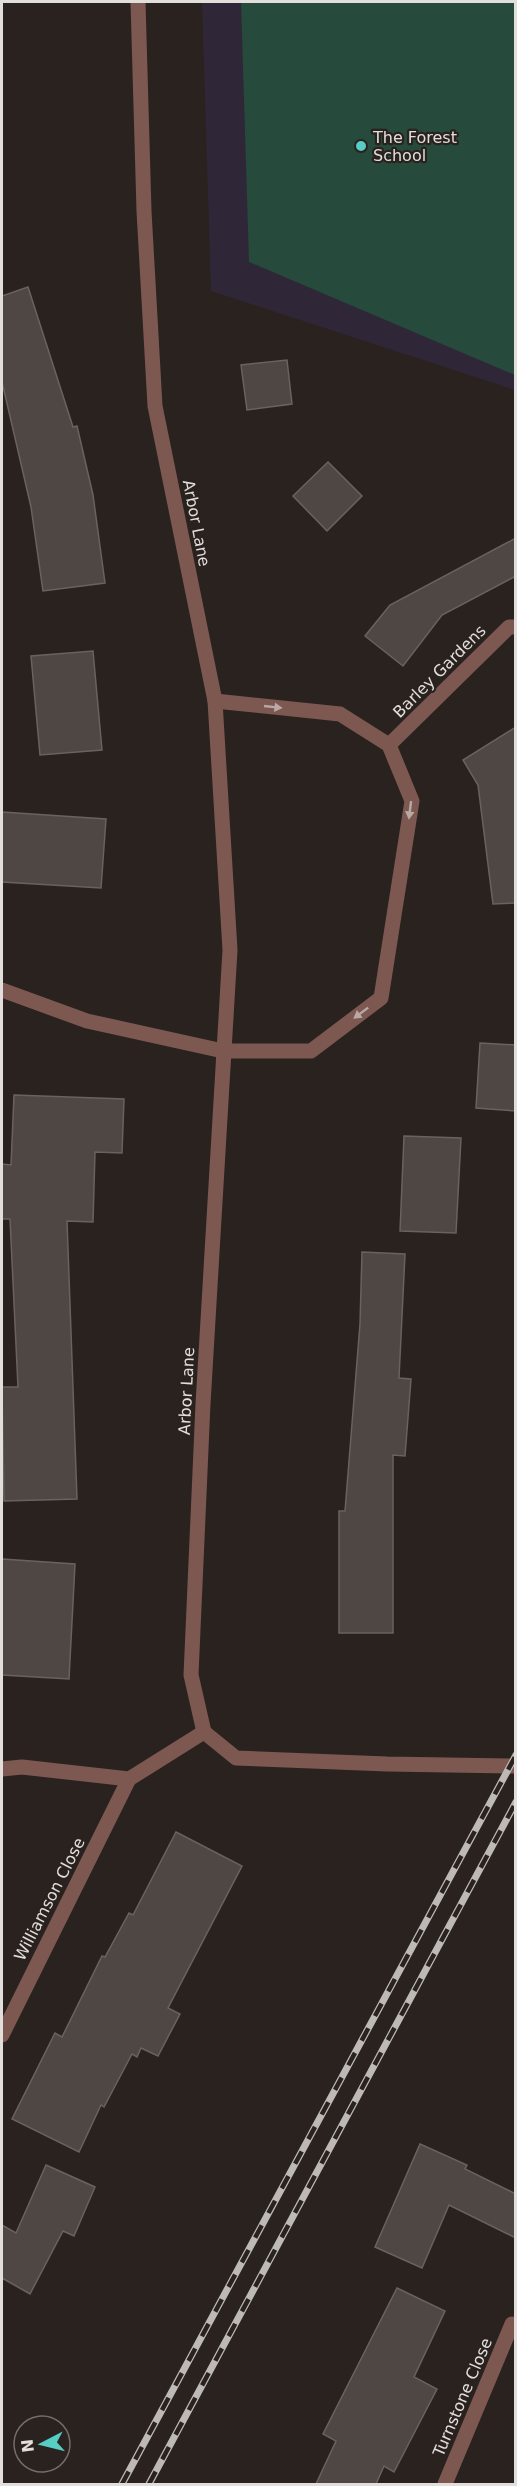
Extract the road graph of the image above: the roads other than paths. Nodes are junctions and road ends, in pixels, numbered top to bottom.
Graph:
1 (138, 2) edge
2 (516, 627) edge
3 (215, 701) junction
4 (389, 745) junction
5 (2, 990) edge
6 (223, 1051) junction
7 (204, 1732) junction
8 (516, 1766) edge
9 (2, 1769) edge
10 (129, 1779) junction
11 (2, 2035) edge
12 (512, 2324) dead end
13 (446, 2484) edge

1 - 3 street, Arbor Lane
2 - 4 street, Barley Gardens
3 -> 4 street
3 - 6 street, Arbor Lane
4 -> 6 street
5 - 6 street
6 - 7 street, Arbor Lane
7 - 8 street
7 - 10 street
9 - 10 street
10 - 11 street, Williamson Close
12 - 13 street, Turnstone Close

